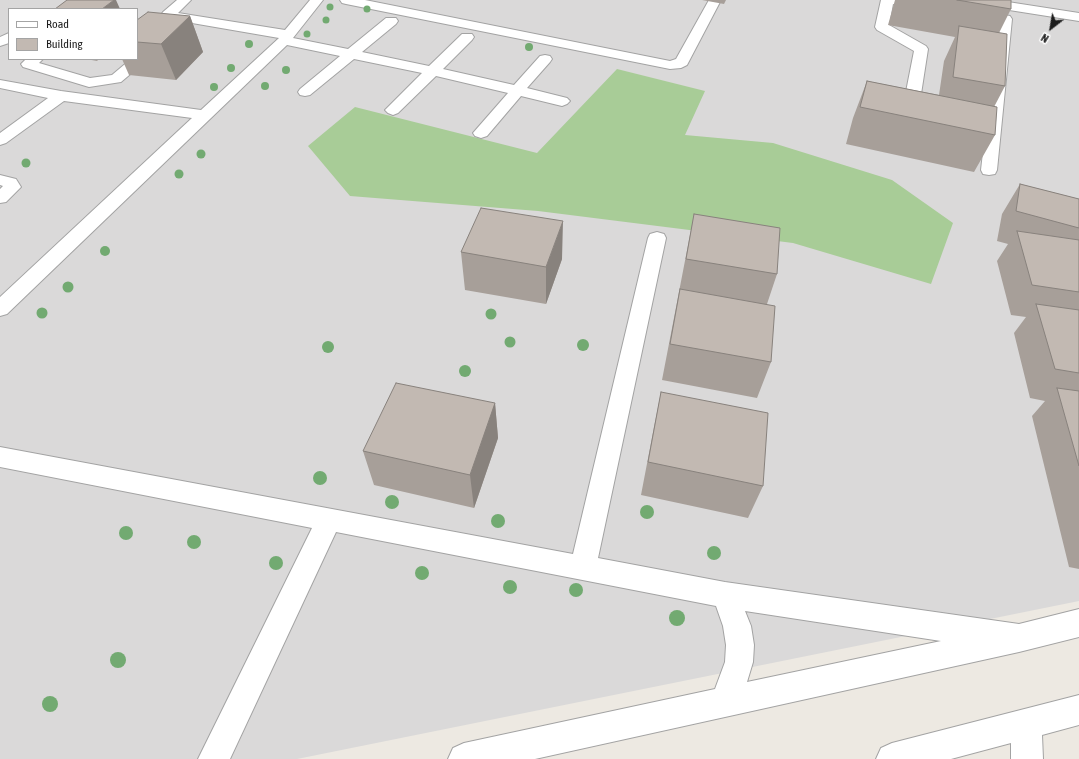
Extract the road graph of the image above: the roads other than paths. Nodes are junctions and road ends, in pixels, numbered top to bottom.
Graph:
1 (185, 0) edge
2 (317, 0) edge
3 (346, 0) edge
4 (888, 0) edge
5 (1019, 0) edge
6 (714, 2) dead end
7 (969, 6) edge
8 (936, 8) dead end
9 (1079, 10) edge
10 (1079, 17) edge
11 (392, 21) dead end
12 (286, 37) junction
13 (467, 37) dead end
14 (161, 40) edge
15 (350, 54) junction
16 (545, 59) dead end
17 (34, 60) edge
18 (138, 60) edge
19 (138, 60) edge
20 (433, 71) junction
21 (89, 83) junction
22 (0, 84) edge
23 (518, 91) junction
24 (305, 92) dead end
25 (65, 96) junction
26 (562, 101) dead end
27 (911, 107) edge
28 (393, 110) dead end
29 (203, 115) junction
30 (481, 133) dead end
31 (0, 140) edge
32 (989, 170) edge
33 (0, 180) edge
34 (0, 198) edge
35 (657, 238) dead end
36 (0, 309) edge
37 (0, 457) edge
38 (329, 520) junction
39 (583, 568) junction
40 (725, 595) junction
41 (1077, 626) edge
42 (1020, 638) junction
43 (726, 701) junction
44 (1079, 710) edge
45 (1026, 724) junction
46 (214, 759) edge
47 (464, 759) edge
48 (892, 759) edge
49 (1027, 759) edge

1 - 12 street
2 - 12 street
3 - 6 street
4 - 8 street
4 - 27 street
5 - 9 street
7 - 10 street
7 - 32 street
11 - 15 street
12 - 15 street
12 - 29 street
13 - 20 street
14 - 19 street
15 - 20 street
15 - 24 street
16 - 23 street
17 - 21 street
18 - 21 street
20 - 23 street
20 - 28 street
21 - 25 street
22 - 25 street
23 - 26 street
23 - 30 street
25 - 29 street
25 - 31 street
29 - 36 street
33 - 34 street
35 - 39 street
37 - 38 street
38 - 39 street
38 - 46 street
39 - 40 street
40 - 42 street
40 - 43 street
41 - 42 street
42 - 43 street
43 - 47 street
44 - 45 street
45 - 48 street
45 - 49 street

